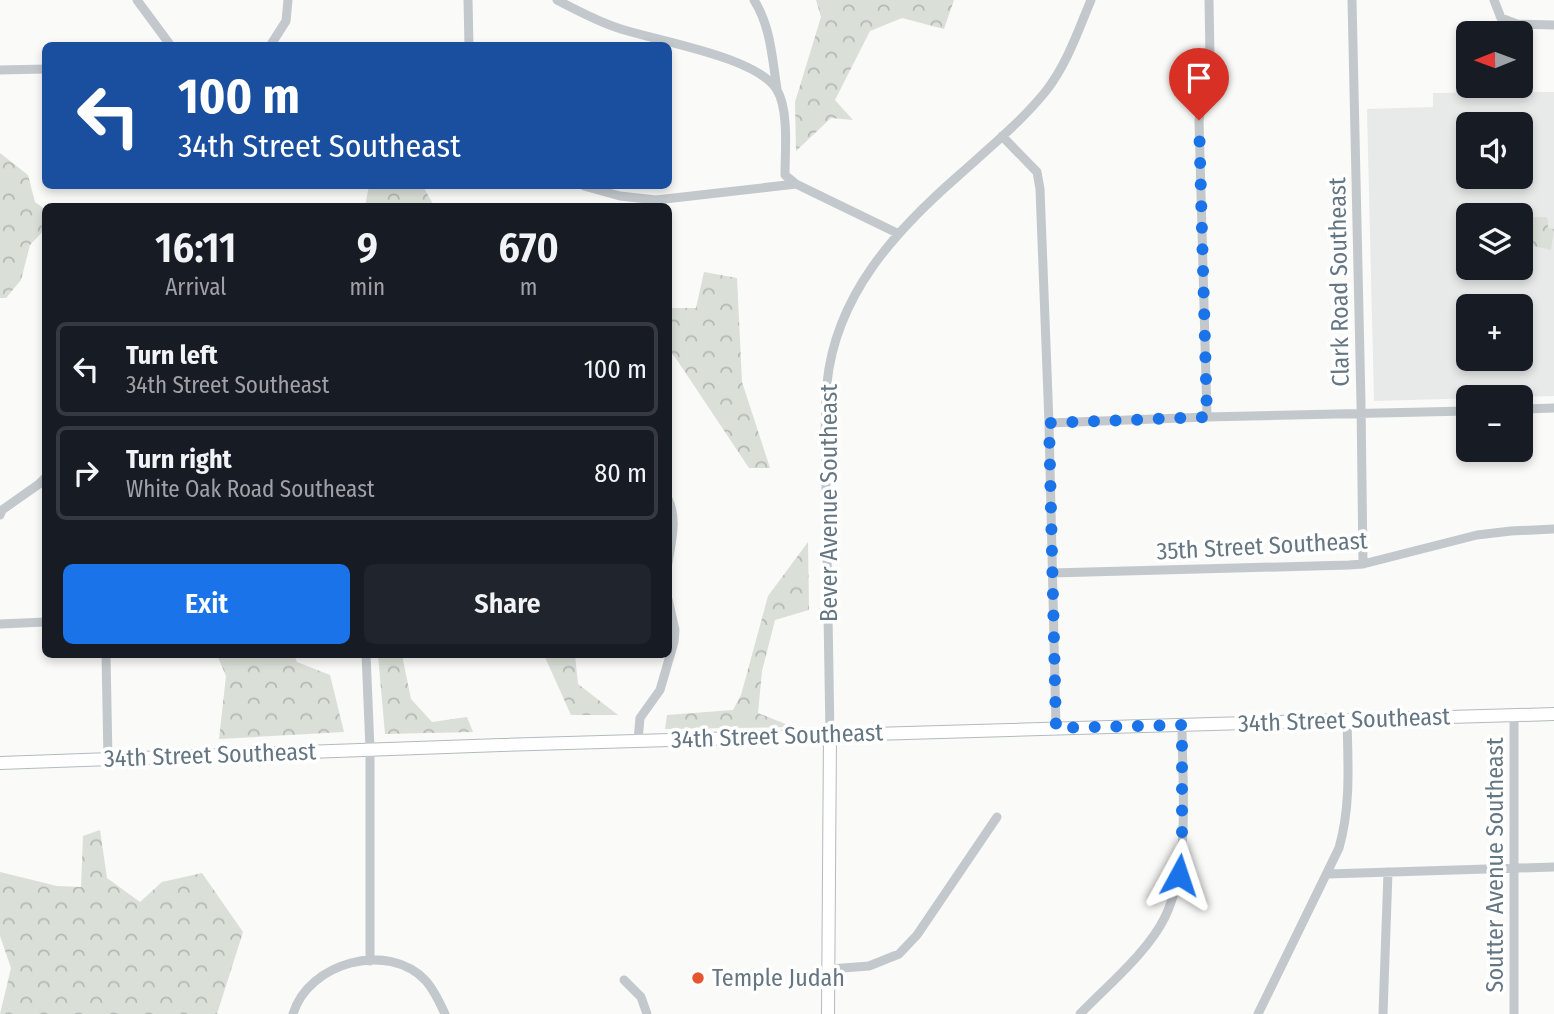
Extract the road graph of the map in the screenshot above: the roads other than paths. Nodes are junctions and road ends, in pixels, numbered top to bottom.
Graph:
1 (137, 0) edge
2 (288, 0) edge
3 (468, 0) edge
4 (557, 0) edge
5 (754, 0) edge
6 (1091, 0) edge
7 (1209, 0) edge
8 (1352, 0) edge
9 (1494, 0) edge
10 (1554, 25) edge
11 (168, 42) edge
12 (273, 42) edge
13 (469, 42) edge
14 (666, 42) edge
15 (672, 44) edge
16 (42, 68) edge
17 (0, 70) edge
18 (777, 90) junction
19 (1002, 136) junction
20 (796, 184) junction
21 (595, 189) edge
22 (897, 233) junction
23 (1554, 408) edge
24 (1533, 409) edge
25 (1456, 411) edge
26 (1362, 414) junction
27 (1207, 417) junction
28 (1049, 423) junction
29 (42, 481) edge
30 (672, 506) edge
31 (0, 515) edge
32 (1554, 529) edge
33 (672, 537) edge
34 (1363, 564) junction
35 (1052, 573) junction
36 (672, 617) edge
37 (42, 622) edge
38 (0, 624) edge
39 (672, 649) edge
40 (106, 658) edge
41 (366, 658) edge
42 (669, 658) edge
43 (1554, 714) edge
44 (1514, 715) junction
45 (1347, 720) junction
46 (1182, 725) junction
47 (1056, 728) junction
48 (830, 735) junction
49 (638, 740) junction
50 (370, 749) junction
51 (108, 760) junction
52 (0, 763) edge
53 (997, 817) dead end
54 (1554, 867) edge
55 (1513, 868) junction
56 (1388, 872) junction
57 (1328, 874) junction
58 (370, 961) junction
59 (830, 969) junction
60 (624, 980) dead end
61 (293, 1014) edge
62 (445, 1014) edge
63 (648, 1014) edge
64 (828, 1014) edge
65 (1080, 1014) edge
66 (1258, 1014) edge
67 (1383, 1014) edge
68 (1514, 1014) edge

1 - 11 street
2 - 12 street
3 - 13 street
4 - 14 street
5 - 18 street
6 - 19 street, Bever Avenue Southeast
7 - 27 street
8 - 26 street, Clark Road Southeast
9 - 10 street
15 - 18 street
16 - 17 street
18 - 20 street
19 - 22 street, Bever Avenue Southeast
19 - 28 street
20 - 21 street
20 - 22 street
22 - 48 street, Bever Avenue Southeast
23 - 24 street
25 - 26 street
26 - 27 street
26 - 34 street, Clark Road Southeast
27 - 28 street
28 - 35 street
29 - 31 street
30 - 33 street
32 - 34 street, 35th Street Southeast
34 - 35 street, 35th Street Southeast
35 - 47 street
36 - 39 street
37 - 38 street
40 - 51 street
41 - 50 street
42 - 49 street
43 - 44 street, 34th Street Southeast
44 - 45 street, 34th Street Southeast
44 - 55 street, Soutter Avenue Southeast
45 - 46 street, 34th Street Southeast
45 - 57 street
46 - 47 street, 34th Street Southeast
46 - 65 street
47 - 48 street, 34th Street Southeast
48 - 49 street, 34th Street Southeast
48 - 59 street, Bever Avenue Southeast
49 - 50 street, 34th Street Southeast
50 - 51 street, 34th Street Southeast
50 - 58 street
51 - 52 street, 34th Street Southeast
53 - 59 street
54 - 55 street
55 - 56 street
55 - 68 street, Soutter Avenue Southeast
56 - 57 street
56 - 67 street
57 - 66 street
58 - 61 street
58 - 62 street
59 - 64 street, Bever Avenue Southeast
60 - 63 street

